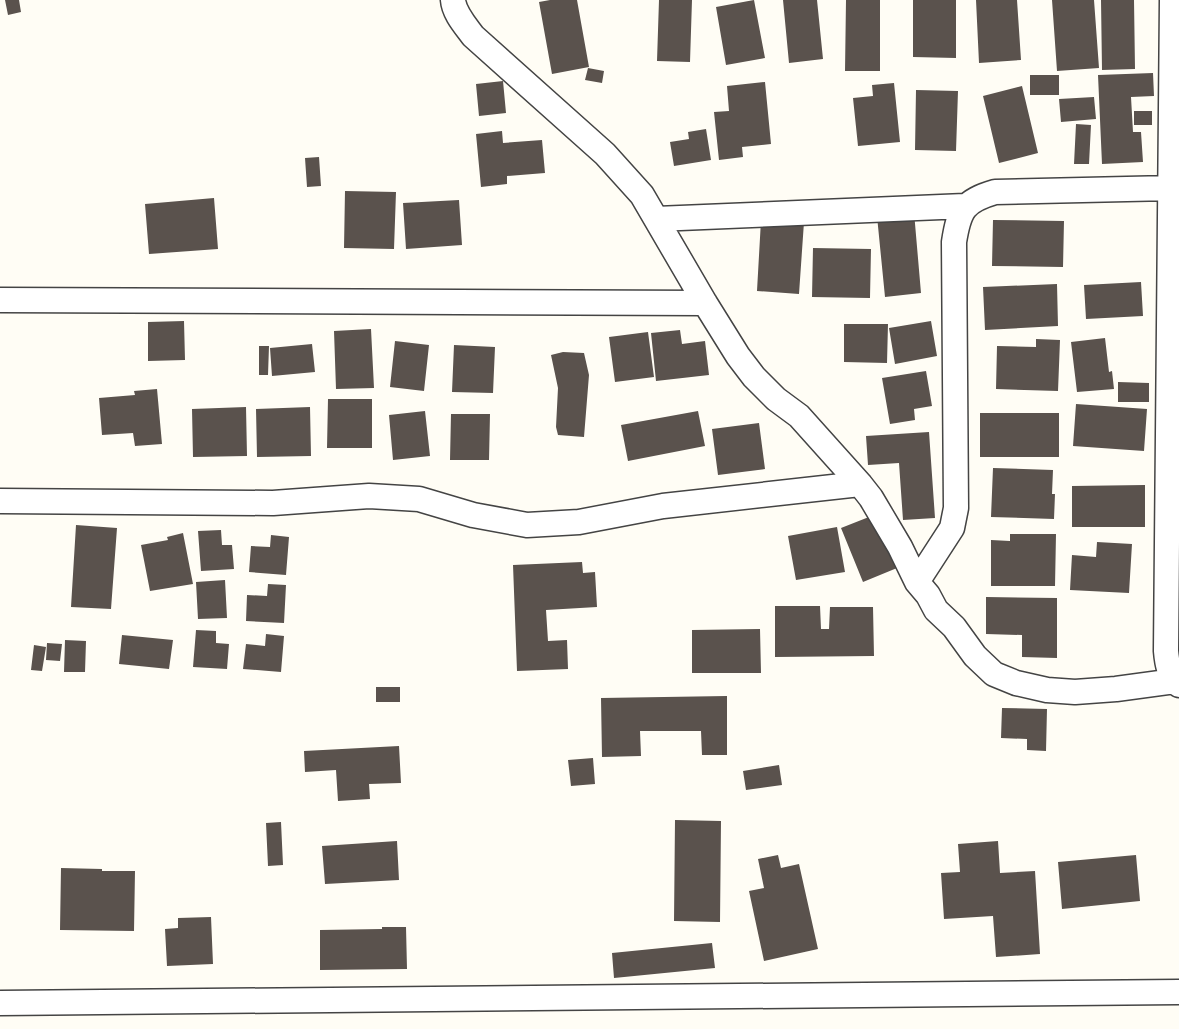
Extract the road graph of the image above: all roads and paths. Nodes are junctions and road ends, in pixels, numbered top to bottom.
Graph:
1 (453, 0) edge
2 (1172, 0) edge
3 (1171, 188) junction
4 (965, 206) junction
5 (656, 219) junction
6 (0, 300) edge
7 (705, 303) junction
8 (860, 484) junction
9 (0, 501) edge
10 (917, 582) junction
11 (1177, 683) edge
12 (1179, 992) edge
13 (0, 1003) edge

1 - 5 street
2 - 3 street
3 - 4 street
3 - 11 street
4 - 5 street
4 - 10 street
5 - 7 street
6 - 7 street
7 - 8 street
8 - 9 street
8 - 10 street
10 - 11 street
12 - 13 street

